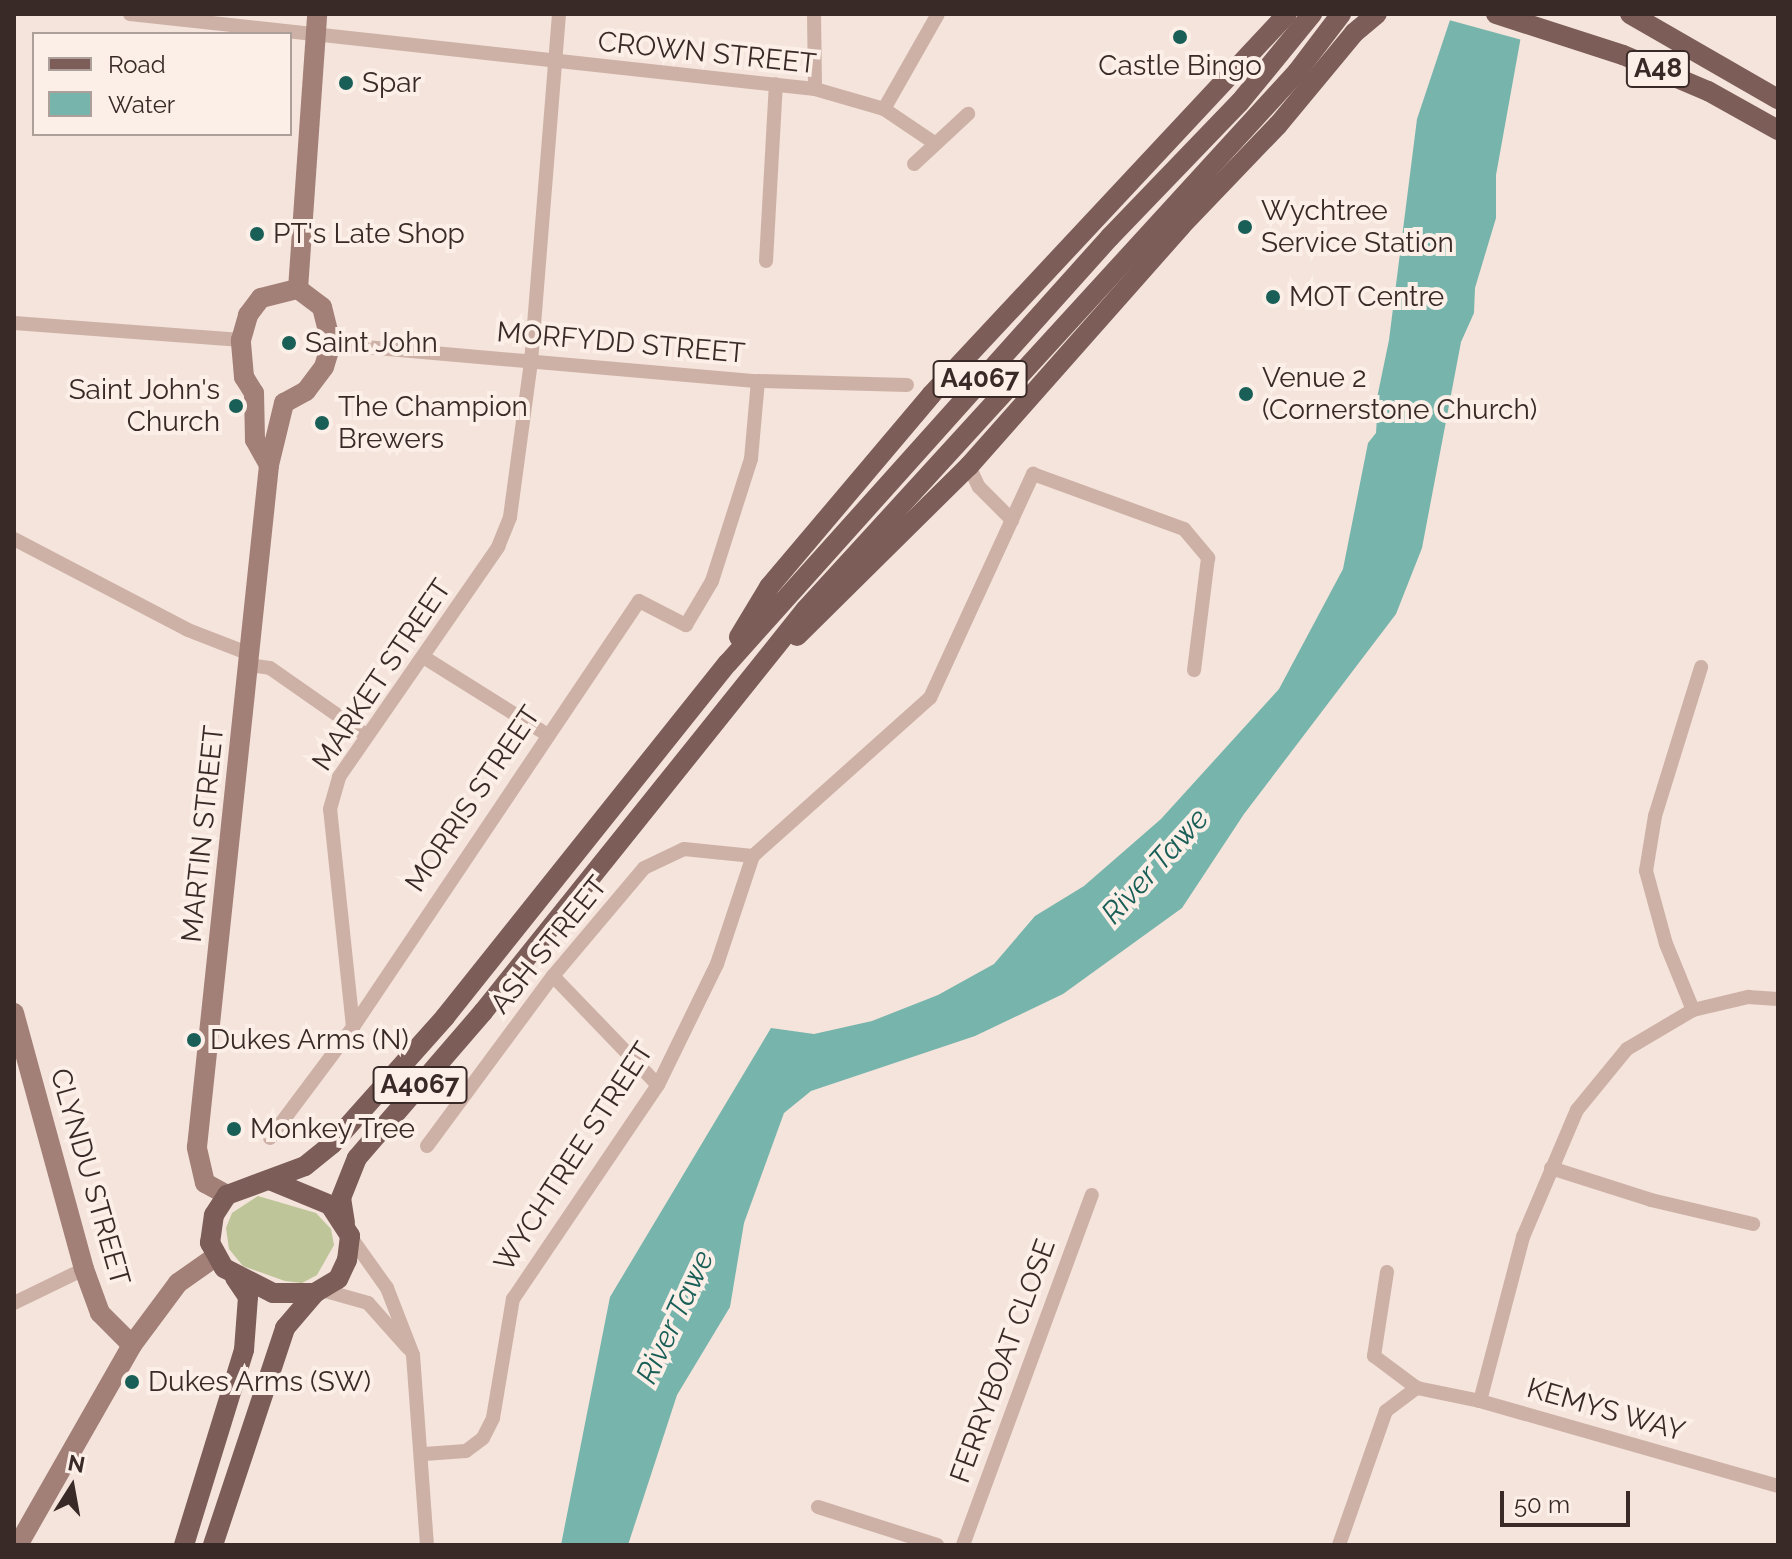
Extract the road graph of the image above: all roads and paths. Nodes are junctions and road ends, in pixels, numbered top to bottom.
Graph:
1 (130, 14) edge
2 (559, 14) edge
3 (814, 14) edge
4 (938, 14) edge
5 (1287, 14) edge
6 (1312, 14) edge
7 (1341, 14) edge
8 (1377, 14) edge
9 (1496, 14) edge
10 (1630, 14) edge
11 (1657, 19) edge
12 (316, 23) edge
13 (557, 63) junction
14 (776, 84) junction
15 (815, 89) junction
16 (1778, 99) edge
17 (884, 109) junction
18 (968, 114) dead end
19 (1778, 130) edge
20 (933, 142) junction
21 (914, 164) dead end
22 (766, 261) dead end
23 (298, 289) junction
24 (14, 323) edge
25 (241, 340) junction
26 (331, 344) junction
27 (531, 362) junction
28 (758, 381) junction
29 (907, 385) dead end
30 (254, 393) junction
31 (284, 403) junction
32 (269, 465) junction
33 (969, 466) junction
34 (1012, 520) junction
35 (14, 539) edge
36 (425, 658) junction
37 (249, 660) junction
38 (728, 663) junction
39 (1701, 667) dead end
40 (1194, 670) dead end
41 (744, 687) junction
42 (546, 734) junction
43 (366, 735) junction
44 (753, 856) junction
45 (553, 976) junction
46 (1778, 999) edge
47 (1693, 1010) junction
48 (15, 1021) edge
49 (353, 1027) junction
50 (658, 1085) junction
51 (270, 1138) dead end
52 (427, 1146) dead end
53 (1551, 1168) junction
54 (272, 1181) junction
55 (227, 1195) junction
56 (1092, 1195) dead end
57 (1753, 1224) dead end
58 (347, 1230) junction
59 (215, 1257) junction
60 (84, 1269) junction
61 (1387, 1272) dead end
62 (234, 1276) junction
63 (319, 1292) junction
64 (14, 1303) edge
65 (132, 1345) junction
66 (413, 1355) junction
67 (1417, 1388) junction
68 (1480, 1401) junction
69 (424, 1454) junction
70 (1778, 1486) edge
71 (818, 1507) dead end
72 (18, 1545) edge
73 (184, 1545) edge
74 (213, 1545) edge
75 (427, 1545) edge
76 (937, 1545) edge
77 (963, 1545) edge
78 (1339, 1545) edge

1 - 12 street, CROWN STREET
2 - 13 street, MARKET STREET
3 - 15 street
4 - 17 street
5 - 38 main road
6 - 38 main road, A4067
7 - 41 main road, A4067
8 - 33 main road
9 - 19 main road, A48
10 - 11 main road, A48
11 - 16 main road, A48
12 - 13 street, CROWN STREET
12 - 23 main road
13 - 14 street, CROWN STREET
13 - 27 street, MARKET STREET
14 - 15 street, CROWN STREET
14 - 22 street
15 - 17 street, CROWN STREET
17 - 20 street, CROWN STREET
18 - 20 street
20 - 21 street
23 - 25 main road
23 - 26 main road
24 - 25 street
25 - 30 main road
26 - 27 street, MORFYDD STREET
26 - 31 main road
27 - 28 street, MORFYDD STREET
27 - 36 street, MARKET STREET
28 - 29 street, MORFYDD STREET
28 - 42 street, MORRIS STREET
30 - 31 main road
30 - 32 main road
31 - 32 main road, MARTIN STREET
32 - 37 main road, MARTIN STREET
33 - 34 street
33 - 41 main road
34 - 40 street, WYCHTREE STREET
34 - 44 street, WYCHTREE STREET
35 - 37 street
36 - 42 street
36 - 43 street, MARKET STREET
37 - 43 street
37 - 55 main road, MARTIN STREET
38 - 54 main road, A4067
39 - 47 street
41 - 58 main road, A4067
42 - 49 street, MORRIS STREET
43 - 49 street, MARKET STREET
44 - 45 street, ASH STREET
44 - 50 street, WYCHTREE STREET
45 - 50 street
45 - 52 street, ASH STREET
46 - 47 street
47 - 53 street
48 - 60 main road, CLYNDU STREET
49 - 51 street, MORRIS STREET
50 - 69 street, WYCHTREE STREET
53 - 57 street
53 - 68 street
54 - 55 main road
54 - 58 main road
55 - 59 main road
56 - 77 street, FERRYBOAT CLOSE
58 - 63 main road
58 - 66 street
59 - 62 main road
59 - 65 main road
60 - 64 street
60 - 65 main road, CLYNDU STREET
61 - 67 street
62 - 63 main road
62 - 73 main road
63 - 66 street
63 - 74 main road
65 - 72 main road
66 - 69 street
67 - 68 street, KEMYS WAY
67 - 78 street
68 - 70 street, KEMYS WAY
69 - 75 street
71 - 76 street

